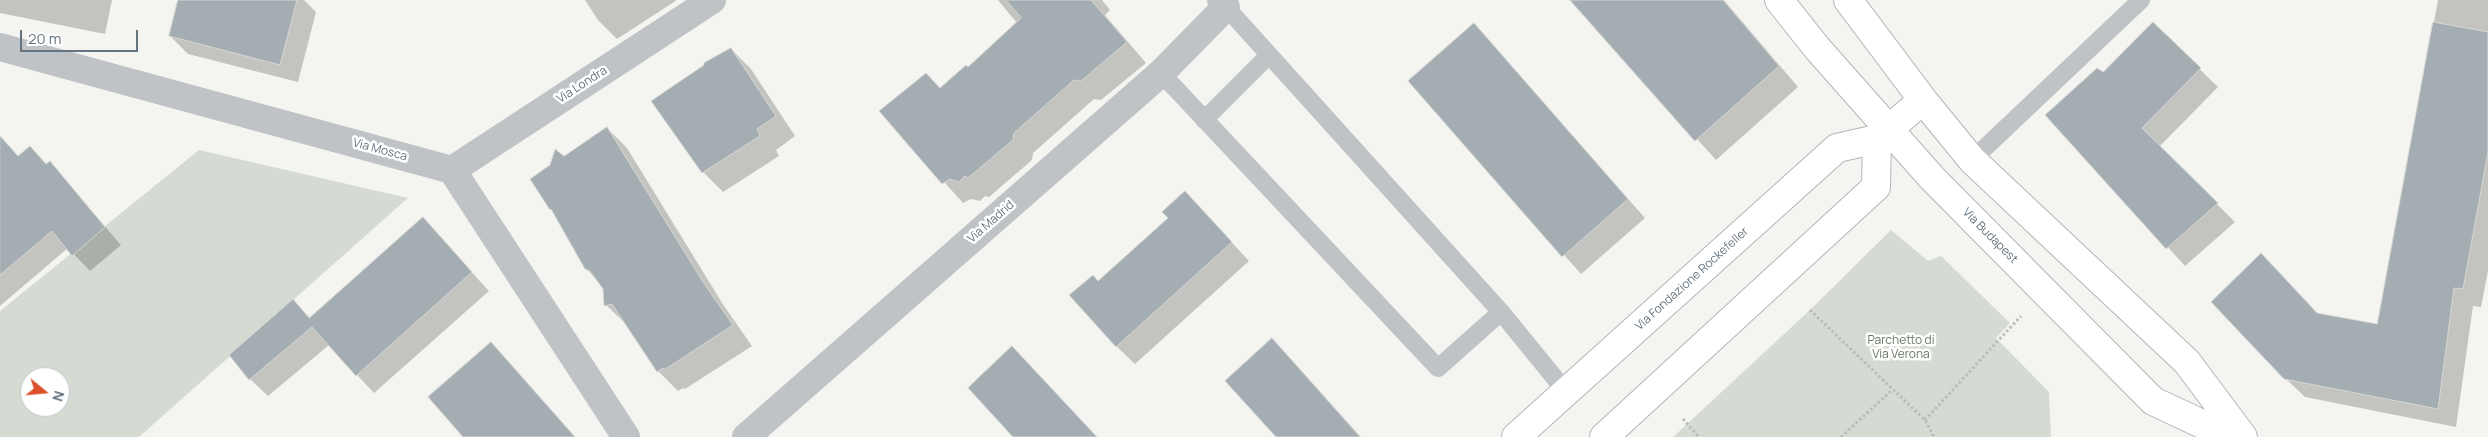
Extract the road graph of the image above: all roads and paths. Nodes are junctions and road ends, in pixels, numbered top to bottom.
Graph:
1 (712, 0) edge
2 (1779, 0) edge
3 (1848, 0) edge
4 (2141, 0) edge
5 (1223, 4) edge
6 (0, 47) edge
7 (1269, 55) junction
8 (1160, 73) junction
9 (1923, 100) junction
10 (1204, 120) junction
11 (1883, 134) junction
12 (1972, 160) junction
13 (452, 170) junction
14 (1810, 310) dead end
15 (1501, 312) junction
16 (2021, 316) dead end
17 (1892, 390) junction
18 (1567, 393) junction
19 (1683, 419) dead end
20 (1925, 420) junction
21 (626, 437) edge
22 (746, 437) edge
23 (1516, 437) edge
24 (1604, 437) edge
25 (1699, 437) edge
26 (1841, 437) edge
27 (1934, 437) edge
28 (2230, 437) edge
29 (2243, 437) edge

1 - 13 street, Via Londra
2 - 11 main road, Via Budapest
3 - 9 main road
4 - 12 lane
5 - 7 lane
5 - 8 street, Via Madrid
6 - 13 street, Via Mosca
7 - 10 lane
7 - 15 lane
8 - 10 lane
8 - 22 street, Via Madrid
9 - 11 main road, Via Fondazione Rockefeller
9 - 12 main road
10 - 15 lane
11 - 18 main road, Via Fondazione Rockefeller
11 - 24 main road
11 - 28 main road, Via Budapest
12 - 29 main road
13 - 21 street
14 - 17 path
15 - 18 lane
16 - 20 path
17 - 20 path
17 - 26 path
18 - 23 main road, Via Fondazione Rockefeller
19 - 25 path
20 - 27 path

